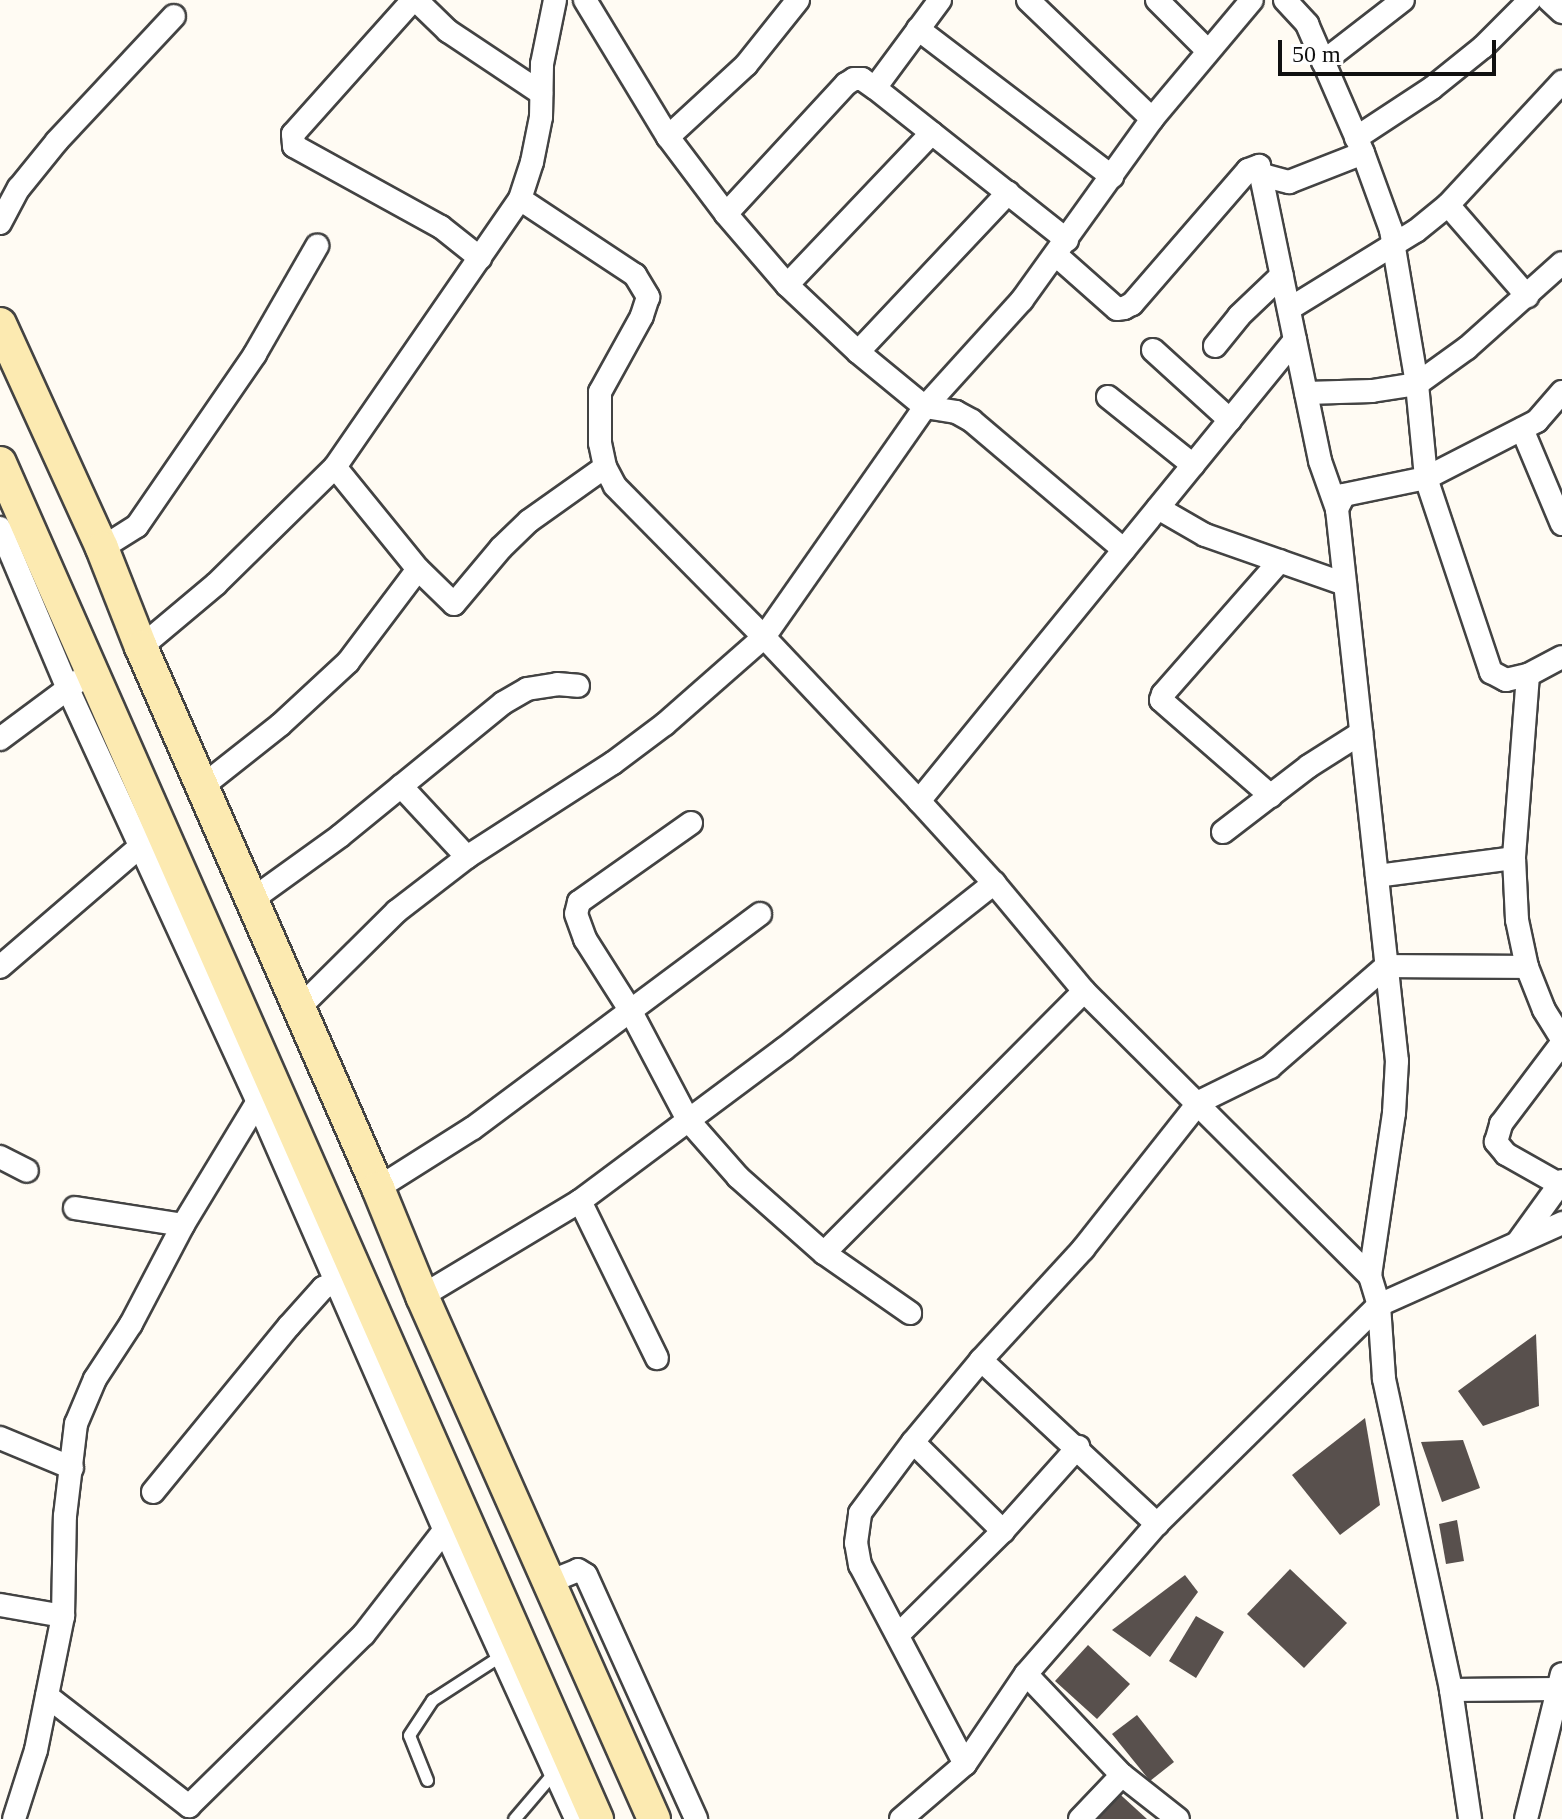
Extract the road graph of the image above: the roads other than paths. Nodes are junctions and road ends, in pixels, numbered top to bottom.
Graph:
1 (414, 0) edge
2 (555, 0) edge
3 (585, 0) edge
4 (798, 0) edge
5 (940, 0) edge
6 (1028, 0) edge
7 (1157, 0) edge
8 (1252, 0) edge
9 (1285, 0) edge
10 (1403, 0) edge
11 (1530, 0) edge
12 (1549, 0) edge
13 (1562, 12) edge
14 (174, 16) dead end
15 (918, 29) junction
16 (1207, 50) junction
17 (1323, 62) junction
18 (1562, 82) edge
19 (875, 88) junction
20 (541, 93) junction
21 (1152, 119) junction
22 (932, 133) junction
23 (668, 137) junction
24 (1360, 146) junction
25 (1262, 175) junction
26 (1112, 177) junction
27 (1008, 193) junction
28 (520, 199) junction
29 (1448, 205) junction
30 (726, 214) junction
31 (0, 223) edge
32 (317, 246) dead end
33 (1394, 246) junction
34 (1062, 248) junction
35 (480, 258) junction
36 (1562, 263) edge
37 (1282, 275) junction
38 (787, 285) junction
39 (1527, 296) junction
40 (1289, 309) junction
41 (0, 324) edge
42 (1295, 340) junction
43 (1215, 346) dead end
44 (1153, 350) dead end
45 (858, 352) junction
46 (1417, 384) junction
47 (1562, 392) edge
48 (1306, 393) junction
49 (1108, 397) dead end
50 (925, 407) junction
51 (1230, 420) junction
52 (1522, 429) junction
53 (0, 463) edge
54 (1193, 465) junction
55 (335, 467) junction
56 (605, 467) junction
57 (1426, 478) junction
58 (1158, 508) junction
59 (1337, 509) junction
60 (1562, 524) edge
61 (0, 528) edge
62 (102, 548) junction
63 (1124, 550) junction
64 (1280, 561) junction
65 (418, 569) junction
66 (1345, 584) junction
67 (764, 637) junction
68 (141, 647) junction
69 (1562, 657) edge
70 (1528, 675) junction
71 (80, 680) junction
72 (578, 686) dead end
73 (1361, 733) junction
74 (0, 739) edge
75 (204, 785) junction
76 (401, 786) junction
77 (1271, 796) junction
78 (919, 801) junction
79 (691, 823) dead end
80 (1223, 832) dead end
81 (151, 837) junction
82 (467, 857) junction
83 (1514, 858) junction
84 (1377, 876) junction
85 (994, 883) junction
86 (250, 901) junction
87 (760, 914) dead end
88 (1386, 966) junction
89 (0, 967) edge
90 (1527, 967) junction
91 (1084, 991) junction
92 (299, 1008) junction
93 (630, 1010) junction
94 (1562, 1041) edge
95 (264, 1092) junction
96 (1199, 1102) junction
97 (688, 1120) junction
98 (0, 1157) edge
99 (27, 1171) dead end
100 (1560, 1182) edge
101 (378, 1188) junction
102 (580, 1201) junction
103 (75, 1208) dead end
104 (1562, 1223) edge
105 (183, 1225) junction
106 (1517, 1243) junction
107 (824, 1253) junction
108 (1370, 1276) junction
109 (346, 1277) junction
110 (422, 1296) junction
111 (1379, 1305) junction
112 (910, 1313) dead end
113 (657, 1358) dead end
114 (981, 1360) junction
115 (0, 1438) edge
116 (913, 1442) junction
117 (1078, 1447) junction
118 (72, 1468) junction
119 (153, 1492) dead end
120 (453, 1519) junction
121 (1157, 1524) junction
122 (1003, 1531) junction
123 (549, 1582) junction
124 (0, 1605) edge
125 (63, 1616) junction
126 (899, 1634) junction
127 (511, 1651) junction
128 (1026, 1674) junction
129 (1560, 1681) edge
130 (1451, 1690) junction
131 (47, 1696) junction
132 (965, 1764) junction
133 (673, 1766) junction
134 (563, 1767) junction
135 (1122, 1775) junction
136 (636, 1778) junction
137 (427, 1780) dead end
138 (195, 1813) edge
139 (14, 1819) edge
140 (514, 1819) edge
141 (576, 1819) edge
142 (597, 1819) edge
143 (654, 1819) edge
144 (696, 1819) edge
145 (901, 1819) edge
146 (1080, 1819) edge
147 (1178, 1819) edge
148 (1470, 1819) edge
149 (1526, 1819) edge

1 - 20 street
1 - 35 street
2 - 20 street
3 - 23 street
4 - 23 street
5 - 15 street
6 - 21 street
7 - 16 street
8 - 16 street
9 - 17 street
10 - 17 street
11 - 24 street
12 - 13 street
14 - 31 street
15 - 19 street
15 - 26 street
16 - 21 street
17 - 24 street
18 - 29 street
19 - 22 street
19 - 30 street
20 - 28 street
21 - 26 street
22 - 27 street
22 - 38 street
23 - 30 street
24 - 25 street
24 - 33 street
25 - 34 street
25 - 37 street
26 - 34 street
27 - 34 street
27 - 45 street
28 - 35 street
28 - 56 street
29 - 33 street
29 - 39 street
30 - 38 street
32 - 62 street
33 - 40 street
33 - 46 street
34 - 50 street
35 - 55 street
36 - 39 street
37 - 40 street
37 - 43 street
38 - 45 street
39 - 46 street
40 - 42 street
41 - 62 main road
42 - 48 street
42 - 51 street
44 - 51 street
45 - 50 street
46 - 48 street
46 - 57 street
47 - 52 street
48 - 59 street
49 - 54 street
50 - 63 street
50 - 67 street
51 - 54 street
52 - 57 street
52 - 60 street
53 - 71 main road
54 - 58 street
55 - 65 street
55 - 68 street
56 - 65 street
56 - 67 street
57 - 59 street
57 - 70 street
58 - 63 street
58 - 64 street
59 - 66 street
61 - 71 street
62 - 68 main road
63 - 78 street
64 - 66 street
64 - 77 street
65 - 75 street
66 - 73 street
67 - 78 street
67 - 82 street
68 - 75 main road
69 - 70 street
70 - 83 street
71 - 74 street
71 - 81 main road
72 - 76 street
73 - 77 street
73 - 84 street
75 - 86 main road
76 - 82 street
76 - 86 street
77 - 80 street
78 - 85 street
79 - 93 street
81 - 89 street
81 - 95 main road
82 - 92 street
83 - 84 street
83 - 90 street
84 - 88 street
85 - 91 street
85 - 97 street
86 - 92 main road
87 - 93 street
88 - 90 street
88 - 96 street
88 - 108 street
90 - 94 street
91 - 96 street
91 - 107 street
92 - 101 main road
93 - 97 street
93 - 101 street
94 - 100 street
95 - 105 street
95 - 109 main road
96 - 108 street
96 - 114 street
97 - 102 street
97 - 107 street
98 - 99 street
100 - 106 street
101 - 110 main road
102 - 110 street
102 - 113 street
103 - 105 street
104 - 106 street
105 - 118 street
106 - 111 street
107 - 112 street
108 - 111 street
109 - 119 street
109 - 120 main road
110 - 123 main road
111 - 121 street
111 - 130 street
114 - 116 street
114 - 117 street
115 - 118 street
116 - 122 street
116 - 126 street
117 - 121 street
117 - 122 street
118 - 125 street
120 - 127 main road
120 - 138 street
121 - 128 street
122 - 126 street
123 - 133 street
123 - 136 main road
124 - 125 street
125 - 131 street
126 - 132 street
127 - 134 main road
127 - 137 lane
128 - 132 street
128 - 135 street
129 - 130 street
129 - 149 street
130 - 148 street
131 - 138 street
131 - 139 street
132 - 145 street
133 - 136 street
133 - 144 street
134 - 140 lane
134 - 141 street
134 - 142 main road
135 - 146 street
135 - 147 street
136 - 143 main road

